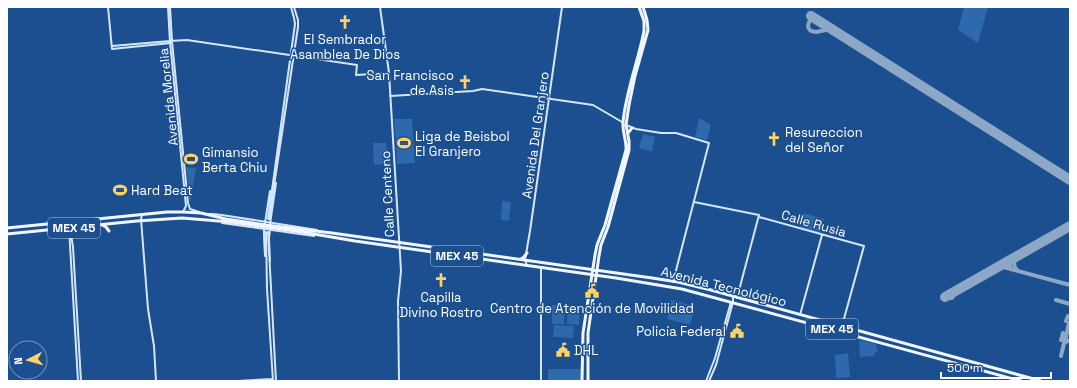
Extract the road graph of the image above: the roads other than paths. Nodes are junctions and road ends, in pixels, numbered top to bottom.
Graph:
1 (108, 7) edge
2 (169, 7) edge
3 (290, 7) edge
4 (294, 7) edge
5 (380, 7) edge
6 (562, 7) edge
7 (639, 7) edge
8 (643, 7) edge
9 (171, 42) junction
10 (292, 55) junction
11 (389, 73) junction
12 (390, 96) junction
13 (550, 99) junction
14 (624, 124) junction
15 (632, 128) junction
16 (628, 135) junction
17 (275, 179) junction
18 (185, 181) junction
19 (694, 202) junction
20 (186, 206) junction
21 (189, 210) junction
22 (183, 212) junction
23 (209, 214) junction
24 (142, 215) junction
25 (759, 216) junction
26 (192, 218) junction
27 (270, 219) junction
28 (141, 221) junction
29 (215, 221) junction
30 (231, 221) junction
31 (68, 222) junction
32 (266, 222) junction
33 (271, 223) junction
34 (275, 223) junction
35 (102, 225) junction
36 (78, 227) junction
37 (7, 228) edge
38 (70, 228) junction
39 (264, 229) junction
40 (270, 230) junction
41 (109, 231) dead end
42 (302, 231) junction
43 (267, 232) dead end
44 (324, 232) junction
45 (72, 233) junction
46 (7, 234) edge
47 (822, 235) junction
48 (322, 236) junction
49 (355, 236) junction
50 (354, 241) junction
51 (399, 242) junction
52 (399, 248) junction
53 (461, 251) junction
54 (468, 252) junction
55 (527, 253) junction
56 (460, 256) junction
57 (466, 257) junction
58 (597, 258) junction
59 (520, 259) junction
60 (525, 260) junction
61 (558, 265) junction
62 (527, 266) junction
63 (564, 266) junction
64 (541, 268) junction
65 (585, 269) junction
66 (557, 270) junction
67 (595, 270) junction
68 (563, 271) junction
69 (606, 272) junction
70 (578, 273) junction
71 (594, 275) junction
72 (637, 276) junction
73 (609, 277) junction
74 (649, 278) junction
75 (269, 281) junction
76 (636, 281) junction
77 (642, 282) junction
78 (673, 282) junction
79 (590, 285) junction
80 (595, 286) junction
81 (733, 296) junction
82 (737, 298) junction
83 (732, 302) junction
84 (800, 315) junction
85 (842, 326) junction
86 (996, 369) junction
87 (995, 374) junction
88 (274, 380) edge
89 (80, 381) edge
90 (156, 381) edge
91 (237, 381) edge
92 (399, 381) edge
93 (541, 381) edge
94 (582, 381) edge
95 (588, 381) edge
96 (708, 381) edge
97 (1021, 381) edge
98 (1041, 381) edge

1 - 9 street
2 - 9 street, Avenida Morelia
3 - 10 street
4 - 10 street
5 - 11 street, Calle Centeno
6 - 13 street, Avenida Del Granjero
7 - 14 main road
8 - 14 main road
9 - 10 street
9 - 18 street, Avenida Morelia
10 - 11 street
10 - 17 street
11 - 12 street, Calle Centeno
12 - 13 street
12 - 51 street, Calle Centeno
13 - 14 street
13 - 55 street, Avenida Del Granjero
14 - 15 street
14 - 16 main road
14 - 58 main road
15 - 16 main road
15 - 19 street
16 - 58 main road
17 - 27 street
17 - 32 street
18 - 20 street, Avenida Morelia
18 - 21 street, Avenida Morelia
19 - 25 street, Calle Rusia
19 - 78 street
20 - 21 street, Avenida Morelia
20 - 22 street
21 - 22 main road, Avenida Tecnológico / MEX 45
21 - 23 main road, Avenida Tecnológico / MEX 45
21 - 26 main road
22 - 24 main road, Avenida Tecnológico / MEX 45
23 - 30 main road, Avenida Tecnológico / MEX 45
23 - 32 street, Avenida Tecnológico
24 - 28 street
24 - 31 main road, Avenida Tecnológico / MEX 45
25 - 47 street, Calle Rusia
25 - 82 street
26 - 28 main road, Avenida Tecnológico / MEX 45
26 - 29 main road, Avenida Tecnológico / MEX 45
27 - 33 street
27 - 34 street
28 - 35 main road, Avenida Tecnológico / MEX 45
28 - 90 street
29 - 30 main road, Avenida Tecnológico / MEX 45
29 - 39 street, Avenida Tecnológico
30 - 42 main road, Avenida Tecnológico / MEX 45
31 - 37 main road, Avenida Tecnológico / MEX 45
31 - 38 main road
32 - 33 street, Avenida Tecnológico
32 - 39 street
33 - 34 street, Avenida Tecnológico
33 - 40 street
34 - 44 street, Avenida Tecnológico
35 - 36 main road, Avenida Tecnológico / MEX 45
35 - 41 main road
36 - 38 main road, Avenida Tecnológico / MEX 45
36 - 45 main road
38 - 45 street
38 - 46 main road, Avenida Tecnológico / MEX 45
38 - 89 street
39 - 40 street, Avenida Tecnológico
39 - 75 street
40 - 48 street, Avenida Tecnológico
40 - 75 street
42 - 44 main road, Avenida Tecnológico / MEX 45
42 - 48 main road, Avenida Tecnológico / MEX 45
43 - 75 street
44 - 49 main road, Avenida Tecnológico / MEX 45
45 - 89 street
47 - 84 street
47 - 85 street, Calle Rusia
48 - 50 main road, Avenida Tecnológico / MEX 45
49 - 50 main road
49 - 51 main road, Avenida Tecnológico / MEX 45
50 - 52 main road, Avenida Tecnológico / MEX 45
51 - 52 street, Calle Centeno
51 - 53 main road, Avenida Tecnológico / MEX 45
52 - 56 main road, Avenida Tecnológico / MEX 45
52 - 92 street, Calle Centeno
53 - 54 main road, Avenida Tecnológico / MEX 45
53 - 56 main road
54 - 57 main road
54 - 59 main road, Avenida Tecnológico / MEX 45
55 - 59 main road
55 - 60 street, Avenida Del Granjero
56 - 57 main road, Avenida Tecnológico / MEX 45
57 - 62 main road, Avenida Tecnológico / MEX 45
58 - 65 main road
58 - 67 main road
58 - 69 main road
59 - 60 main road, Avenida Tecnológico / MEX 45
60 - 61 main road, Avenida Tecnológico / MEX 45
60 - 62 street
61 - 63 main road, Avenida Tecnológico / MEX 45
61 - 66 main road
62 - 64 main road, Avenida Tecnológico / MEX 45
63 - 65 main road, Avenida Tecnológico / MEX 45
63 - 68 main road
64 - 66 main road, Avenida Tecnológico / MEX 45
64 - 93 street
65 - 67 main road, Avenida Tecnológico / MEX 45
66 - 68 main road, Avenida Tecnológico / MEX 45
67 - 69 main road, Avenida Tecnológico / MEX 45
67 - 71 main road
68 - 70 main road, Avenida Tecnológico / MEX 45
69 - 72 main road, Avenida Tecnológico / MEX 45
70 - 71 main road, Avenida Tecnológico / MEX 45
70 - 79 main road
71 - 73 main road, Avenida Tecnológico / MEX 45
71 - 79 main road
71 - 80 main road
72 - 74 main road, Avenida Tecnológico / MEX 45
72 - 76 main road
73 - 76 main road, Avenida Tecnológico / MEX 45
73 - 80 main road
74 - 77 main road
74 - 78 main road, Avenida Tecnológico / MEX 45
75 - 88 street
76 - 77 main road, Avenida Tecnológico / MEX 45
77 - 83 main road, Avenida Tecnológico / MEX 45
78 - 81 main road, Avenida Tecnológico / MEX 45
79 - 94 main road
80 - 95 main road
81 - 82 main road, Avenida Tecnológico / MEX 45
81 - 83 street
82 - 84 main road, Avenida Tecnológico / MEX 45
83 - 87 main road, Avenida Tecnológico / MEX 45
83 - 96 street
84 - 85 main road, Avenida Tecnológico / MEX 45
85 - 86 main road, Avenida Tecnológico / MEX 45
86 - 87 main road
86 - 98 main road, Avenida Tecnológico / MEX 45
87 - 97 main road, Avenida Tecnológico / MEX 45
88 - 91 street

